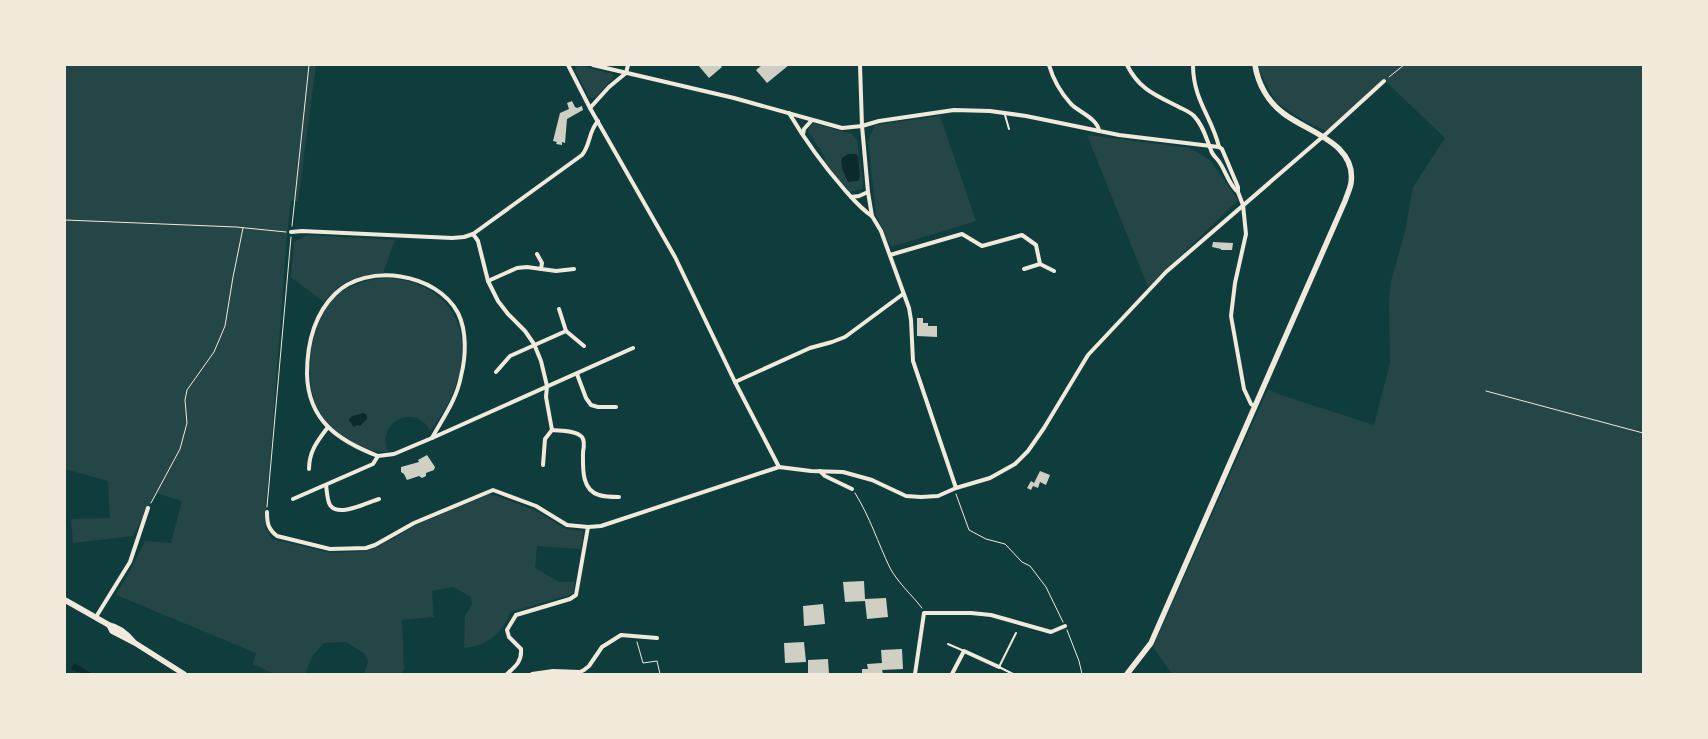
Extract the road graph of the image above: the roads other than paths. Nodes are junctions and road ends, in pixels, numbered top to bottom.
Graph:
1 (573, 65) edge
2 (593, 65) edge
3 (628, 65) edge
4 (860, 65) edge
5 (1049, 65) edge
6 (1127, 65) edge
7 (1193, 65) edge
8 (1255, 65) edge
9 (569, 67) edge
10 (626, 74) junction
11 (1384, 81) road end
12 (590, 108) junction
13 (1005, 112) junction
14 (789, 113) junction
15 (812, 120) junction
16 (598, 121) junction
17 (862, 126) junction
18 (1009, 129) dead end
19 (1099, 131) junction
20 (803, 134) junction
21 (1323, 137) junction
22 (1210, 146) junction
23 (1219, 147) junction
24 (868, 192) junction
25 (1238, 192) junction
26 (851, 197) junction
27 (1243, 205) junction
28 (872, 216) junction
29 (291, 232) road end
30 (473, 234) junction
31 (537, 254) dead end
32 (890, 255) junction
33 (1040, 264) junction
34 (574, 268) dead end
35 (1024, 268) dead end
36 (541, 269) junction
37 (1054, 271) dead end
38 (488, 280) junction
39 (903, 294) junction
40 (559, 309) dead end
41 (566, 331) junction
42 (534, 344) junction
43 (584, 346) dead end
44 (633, 348) dead end
45 (496, 372) dead end
46 (577, 374) junction
47 (735, 382) junction
48 (547, 386) junction
49 (616, 407) dead end
50 (1255, 407) junction
51 (328, 427) junction
52 (552, 430) junction
53 (432, 438) junction
54 (378, 456) junction
55 (543, 465) dead end
56 (779, 467) junction
57 (309, 469) dead end
58 (820, 471) junction
59 (326, 485) junction
60 (852, 489) road end
61 (955, 489) junction
62 (619, 497) dead end
63 (293, 499) dead end
64 (379, 499) dead end
65 (148, 508) road end
66 (267, 512) road end
67 (588, 528) junction
68 (65, 600) edge
69 (96, 617) junction
70 (1065, 626) road end
71 (1016, 633) dead end
72 (657, 638) dead end
73 (948, 644) dead end
74 (964, 651) junction
75 (999, 667) junction
76 (182, 672) edge
77 (190, 674) edge
78 (507, 674) edge
79 (532, 674) edge
80 (915, 674) edge
81 (952, 674) edge
82 (1013, 674) edge
83 (1127, 674) edge

1 - 9 street
2 - 10 street
3 - 10 street
4 - 17 street
5 - 19 street
6 - 22 street
7 - 23 street
8 - 21 main road
9 - 12 street
10 - 12 street
10 - 14 street
11 - 21 street
12 - 16 street
13 - 17 street
13 - 18 lane
13 - 19 street
14 - 15 street
14 - 20 street
15 - 17 street
15 - 20 street
16 - 30 street
16 - 47 street
17 - 24 street
19 - 22 street
20 - 26 street
21 - 27 street
21 - 50 main road
22 - 23 street
22 - 25 street
23 - 25 street
24 - 26 street
24 - 28 street
25 - 27 street
26 - 28 street
27 - 50 street
27 - 61 street
28 - 32 street
29 - 30 street
30 - 38 street
31 - 36 street
32 - 33 street
32 - 39 street
33 - 35 street
33 - 37 street
34 - 36 street
36 - 38 street
38 - 42 street
39 - 47 street
39 - 61 street
40 - 41 street
41 - 42 street
41 - 43 street
42 - 45 street
42 - 48 street
44 - 46 street
46 - 48 street
46 - 49 street
47 - 56 street
48 - 52 street
48 - 53 street
50 - 83 main road
51 - 53 street
51 - 54 street
51 - 57 street
52 - 55 street
52 - 62 street
53 - 54 street
54 - 59 street
56 - 58 street
56 - 67 street
58 - 60 street
58 - 61 street
59 - 63 street
59 - 64 street
65 - 69 street
66 - 67 street
67 - 78 street
68 - 69 main road
69 - 76 main road
70 - 80 street
71 - 75 lane
72 - 79 street
73 - 74 lane
74 - 75 street
74 - 81 street
75 - 82 lane
76 - 77 main road

